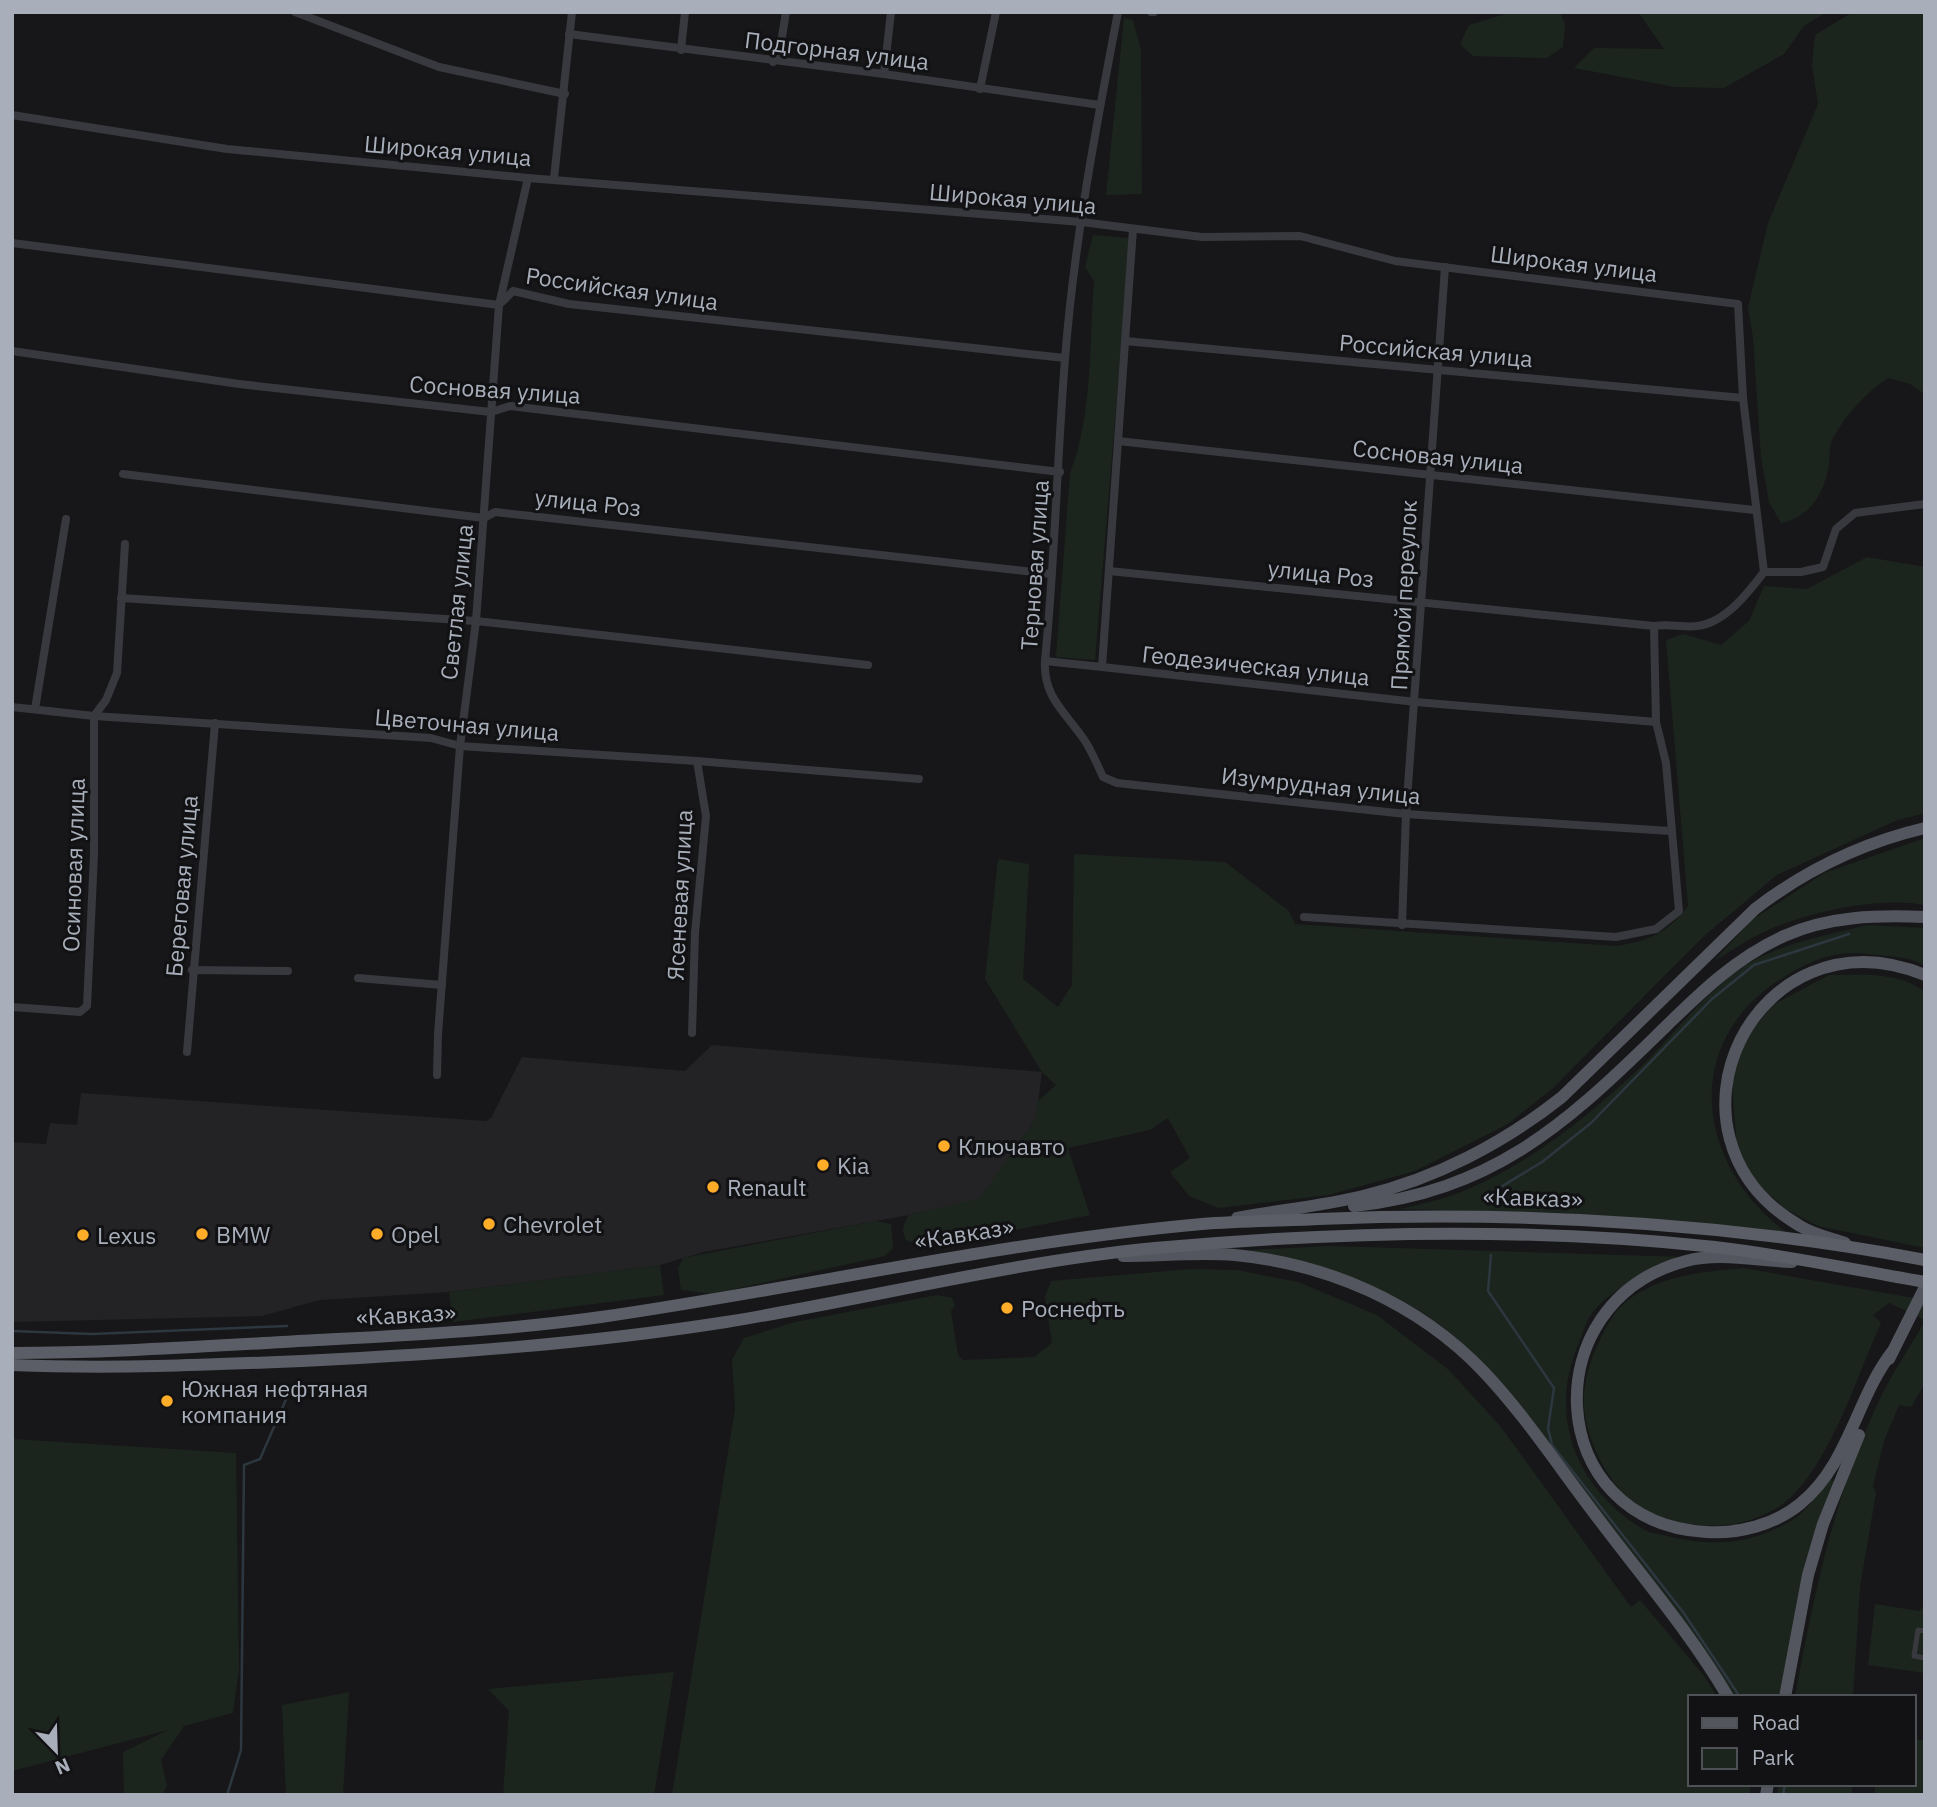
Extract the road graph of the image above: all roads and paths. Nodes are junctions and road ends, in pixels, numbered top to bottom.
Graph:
1 (295, 12) edge
2 (572, 12) edge
3 (685, 12) edge
4 (786, 12) edge
5 (891, 12) edge
6 (996, 12) edge
7 (1118, 12) edge
8 (569, 34) junction
9 (681, 50) junction
10 (773, 62) junction
11 (884, 74) junction
12 (980, 89) junction
13 (565, 94) junction
14 (1100, 105) junction
15 (12, 115) edge
16 (528, 178) junction
17 (554, 178) junction
18 (1081, 222) junction
19 (1133, 229) junction
20 (12, 243) edge
21 (1445, 267) junction
22 (499, 305) junction
23 (1125, 341) junction
24 (12, 351) edge
25 (1065, 358) junction
26 (1437, 370) junction
27 (1744, 398) junction
28 (491, 412) junction
29 (1118, 441) junction
30 (1060, 472) junction
31 (123, 474) dead end
32 (1430, 474) junction
33 (1925, 504) edge
34 (1754, 510) junction
35 (484, 518) junction
36 (66, 519) dead end
37 (125, 544) dead end
38 (1109, 571) junction
39 (1764, 572) junction
40 (1051, 573) junction
41 (121, 598) junction
42 (1420, 602) junction
43 (476, 621) junction
44 (1654, 626) junction
45 (1045, 661) junction
46 (867, 665) dead end
47 (1102, 667) junction
48 (1416, 702) junction
49 (12, 707) edge
50 (36, 709) junction
51 (94, 716) junction
52 (1657, 722) junction
53 (215, 723) junction
54 (460, 747) junction
55 (697, 761) junction
56 (919, 779) dead end
57 (1406, 814) junction
58 (1925, 828) edge
59 (1670, 831) junction
60 (1304, 917) dead end
61 (1925, 917) edge
62 (1402, 925) junction
63 (192, 970) junction
64 (288, 971) dead end
65 (1925, 975) edge
66 (358, 978) dead end
67 (442, 985) junction
68 (12, 1007) edge
69 (692, 1032) dead end
70 (187, 1052) dead end
71 (438, 1075) dead end
72 (1208, 1224) junction
73 (1855, 1247) junction
74 (1092, 1256) junction
75 (1925, 1259) edge
76 (1817, 1263) junction
77 (830, 1279) junction
78 (1925, 1282) edge
79 (1925, 1287) edge
80 (902, 1289) junction
81 (601, 1317) junction
82 (618, 1335) junction
83 (1892, 1352) junction
84 (12, 1353) edge
85 (12, 1365) edge
86 (1925, 1631) edge
87 (1925, 1657) edge
88 (1727, 1695) edge
89 (1785, 1695) edge

1 - 13 street
2 - 8 street
3 - 9 street
4 - 10 street
5 - 11 street
6 - 12 street
7 - 14 street, Терновая улица
8 - 9 street, Подгорная улица
8 - 13 street
9 - 10 street, Подгорная улица
10 - 11 street, Подгорная улица
11 - 12 street, Подгорная улица
12 - 14 street, Подгорная улица
13 - 17 street
14 - 18 street, Терновая улица
15 - 16 street, Широкая улица
16 - 17 street, Широкая улица
16 - 22 street, Светлая улица
17 - 18 street, Широкая улица
18 - 19 street, Широкая улица
18 - 25 street, Терновая улица
19 - 21 street, Широкая улица
19 - 23 street
20 - 22 street, Российская улица
21 - 26 street, Прямой переулок
21 - 27 street, Широкая улица
22 - 25 street, Российская улица
22 - 28 street, Светлая улица
23 - 26 street, Российская улица
23 - 29 street
24 - 28 street, Сосновая улица
25 - 30 street, Терновая улица
26 - 27 street, Российская улица
26 - 32 street, Прямой переулок
27 - 34 street, Широкая улица
28 - 30 street, Сосновая улица
28 - 35 street, Светлая улица
29 - 32 street, Сосновая улица
29 - 38 street
30 - 40 street, Терновая улица
31 - 35 street, улица Роз
32 - 34 street, Сосновая улица
32 - 42 street, Прямой переулок
33 - 39 street
34 - 39 street, Широкая улица
35 - 40 street, улица Роз
35 - 43 street, Светлая улица
36 - 50 street
37 - 41 street
38 - 42 street, улица Роз
38 - 47 street
39 - 44 street, улица Роз
40 - 45 street, Терновая улица
41 - 43 street
41 - 51 street
42 - 44 street, улица Роз
42 - 48 street, Прямой переулок
43 - 46 street
43 - 54 street, Светлая улица
44 - 52 street
45 - 47 street, Терновая улица
45 - 57 street, Изумрудная улица
47 - 48 street, Геодезическая улица
48 - 52 street, Геодезическая улица
48 - 57 street, Прямой переулок
49 - 50 street, Цветочная улица
50 - 51 street, Цветочная улица
51 - 53 street, Цветочная улица
51 - 68 street, Осиновая улица
52 - 59 street
53 - 54 street, Цветочная улица
53 - 63 street, Береговая улица
54 - 55 street, Цветочная улица
54 - 67 street, Светлая улица
55 - 56 street, Цветочная улица
55 - 69 street, Ясеневая улица
57 - 59 street, Изумрудная улица
57 - 62 street, Прямой переулок
58 - 72 main road
59 - 62 street
60 - 62 street
61 - 72 main road
63 - 64 street
63 - 70 street, Береговая улица
65 - 73 main road
66 - 67 street
67 - 71 street, Светлая улица
72 - 73 highway, «Кавказ»
72 - 77 highway, «Кавказ»
73 - 75 highway, «Кавказ»
74 - 76 highway, «Кавказ»
74 - 80 highway, «Кавказ»
74 - 88 main road
76 - 78 highway, «Кавказ»
76 - 83 main road
77 - 80 highway
77 - 81 highway, «Кавказ»
79 - 83 main road
80 - 82 highway, «Кавказ»
81 - 82 highway
81 - 84 highway, «Кавказ»
82 - 85 highway, «Кавказ»
83 - 89 main road
86 - 87 street

